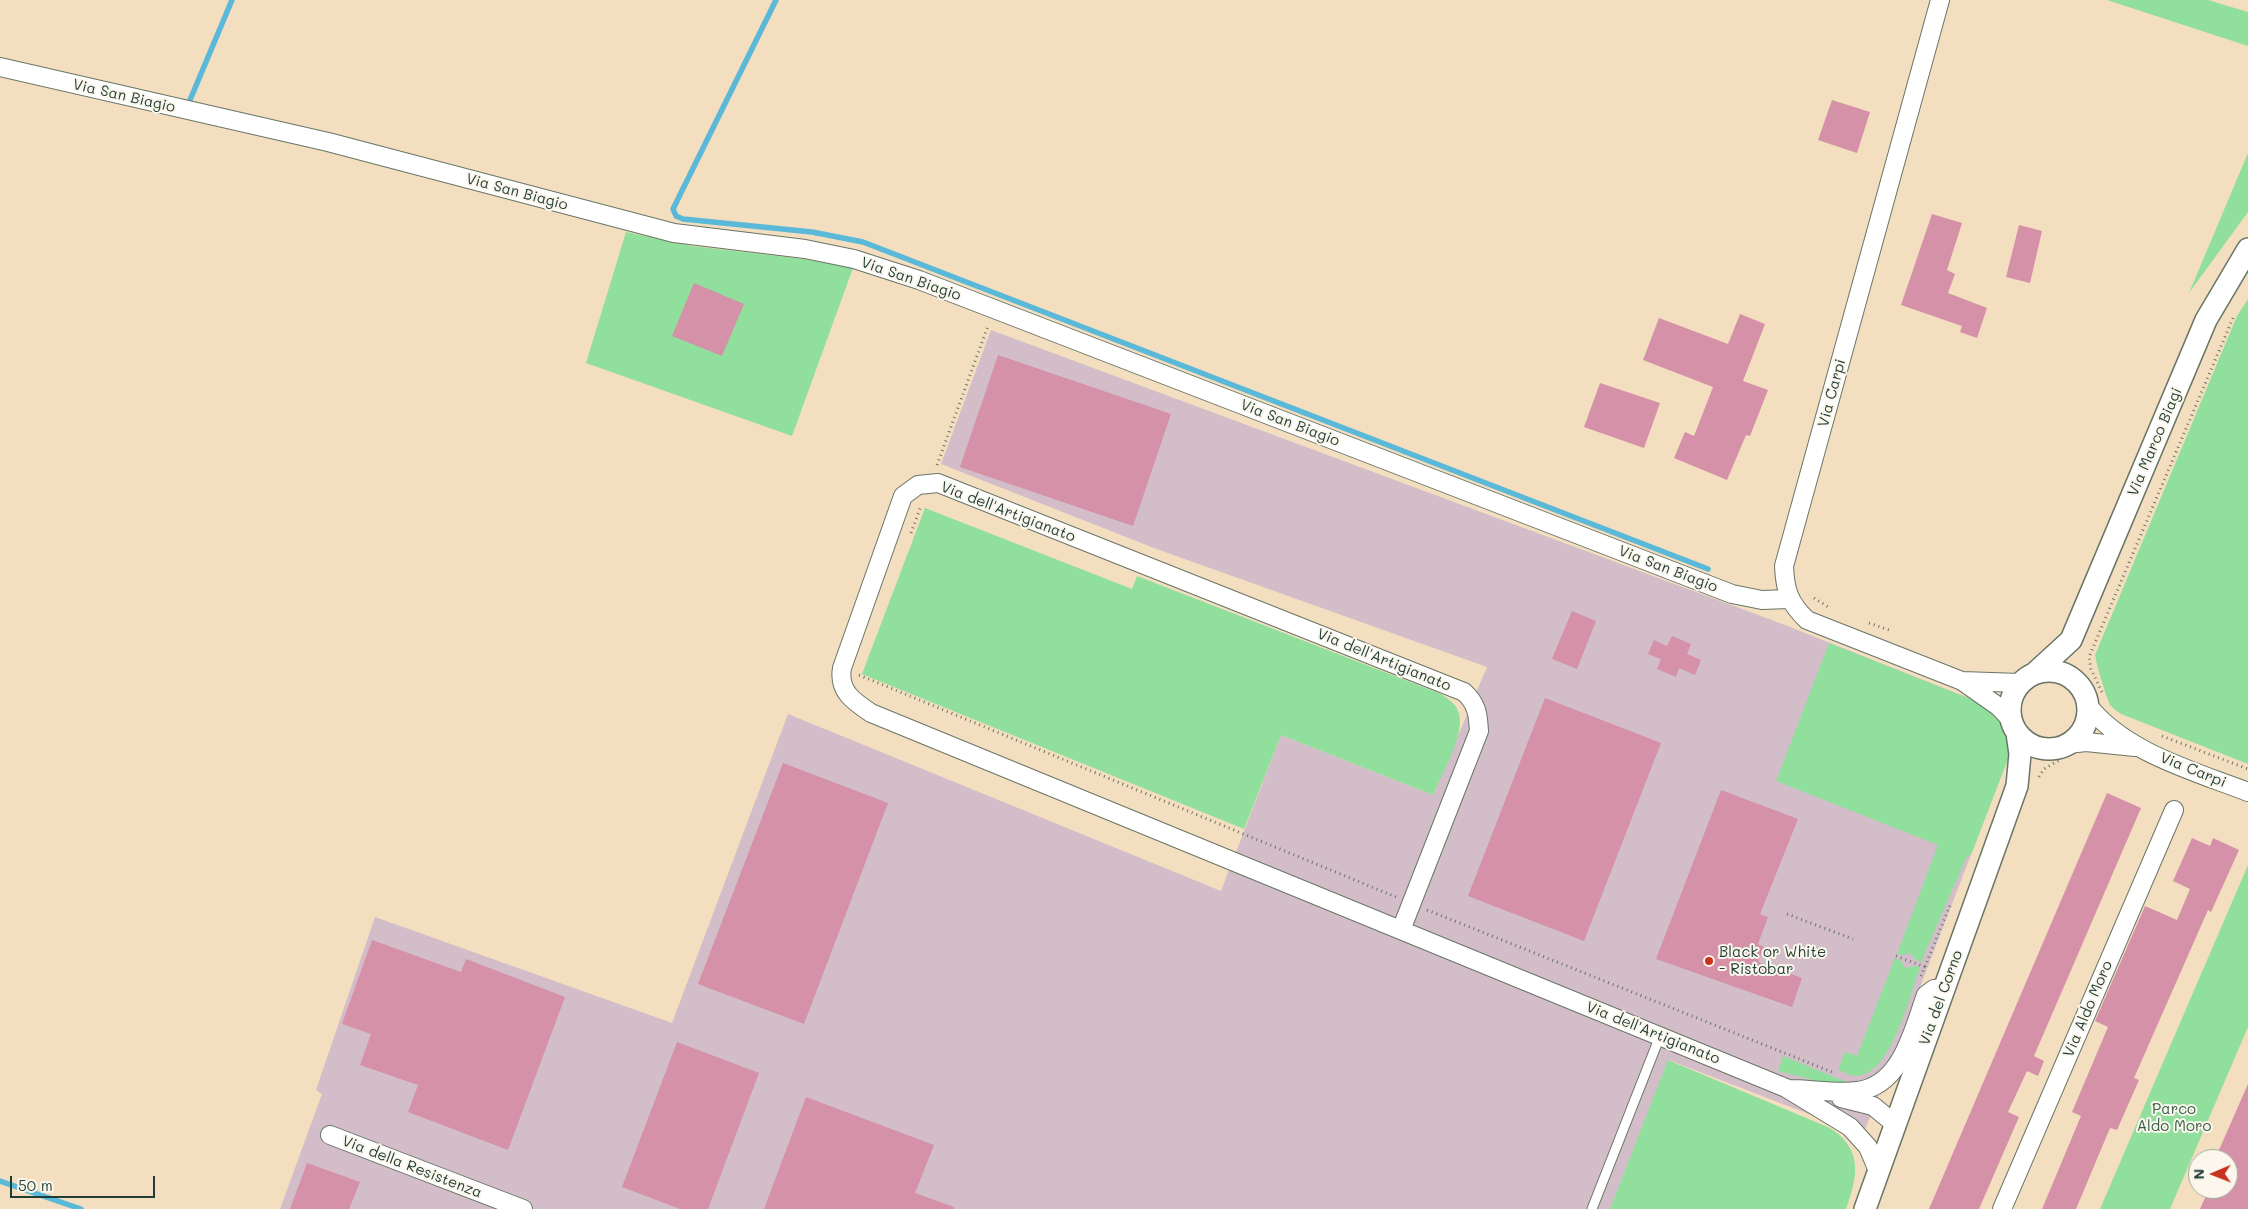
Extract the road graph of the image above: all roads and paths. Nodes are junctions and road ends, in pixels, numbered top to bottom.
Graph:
1 (1940, 0) edge
2 (0, 67) edge
3 (2248, 249) edge
4 (994, 309) junction
5 (2233, 316) dead end
6 (930, 483) junction
7 (910, 538) dead end
8 (1811, 595) dead end
9 (1789, 599) junction
10 (1833, 609) dead end
11 (1867, 622) dead end
12 (1892, 632) dead end
13 (2072, 640) junction
14 (859, 674) dead end
15 (2028, 678) junction
16 (2072, 678) junction
17 (1962, 682) junction
18 (2095, 699) junction
19 (2014, 727) junction
20 (2160, 736) dead end
21 (2138, 747) junction
22 (2063, 750) junction
23 (2248, 769) edge
24 (2026, 785) junction
25 (2248, 792) edge
26 (2174, 810) dead end
27 (1955, 894) dead end
28 (1412, 904) junction
29 (1787, 914) dead end
30 (1402, 930) junction
31 (1853, 939) dead end
32 (1896, 956) dead end
33 (1925, 967) junction
34 (1918, 984) dead end
35 (1944, 988) junction
36 (1660, 1036) junction
37 (1840, 1075) dead end
38 (1786, 1088) junction
39 (1895, 1124) junction
40 (330, 1136) dead end
41 (1878, 1171) junction
42 (523, 1209) edge
43 (1592, 1209) edge
44 (1865, 1209) edge
45 (2002, 1209) edge

1 - 9 street, Via Carpi
2 - 4 street, Via San Biagio
3 - 13 street, Via Marco Biagi
4 - 6 path
4 - 9 street, Via San Biagio
5 - 18 path
6 - 7 path
6 - 28 street, Via dell'Artigianato
6 - 30 street, Via dell'Artigianato
8 - 10 path
9 - 17 street, Via Carpi
11 - 12 path
13 - 15 street, Via Marco Biagi
13 - 16 street, Via Marco Biagi
14 - 28 path
15 - 16 street, Via Carpi
15 - 17 street, Via Carpi
15 - 19 street
16 - 18 street, Via Carpi
17 - 19 street, Via Carpi
18 - 21 street, Via Carpi
18 - 22 street
19 - 22 street, Via Carpi
19 - 24 street, Via del Corno
20 - 23 path
21 - 22 street, Via Carpi
21 - 25 street, Via Carpi
22 - 24 path
22 - 24 street, Via del Corno
24 - 35 street, Via del Corno
26 - 45 street, Via Aldo Moro
27 - 33 path
28 - 30 street, Via dell'Artigianato
28 - 37 path
29 - 31 path
30 - 36 street, Via dell'Artigianato
32 - 33 path
33 - 34 path
35 - 38 street
35 - 39 street, Via del Corno
36 - 38 street, Via dell'Artigianato
36 - 43 lane
38 - 39 street
38 - 41 street, Via dell'Artigianato
39 - 41 street, Via del Corno
40 - 42 street, Via della Resistenza
41 - 44 street, Via del Corno

